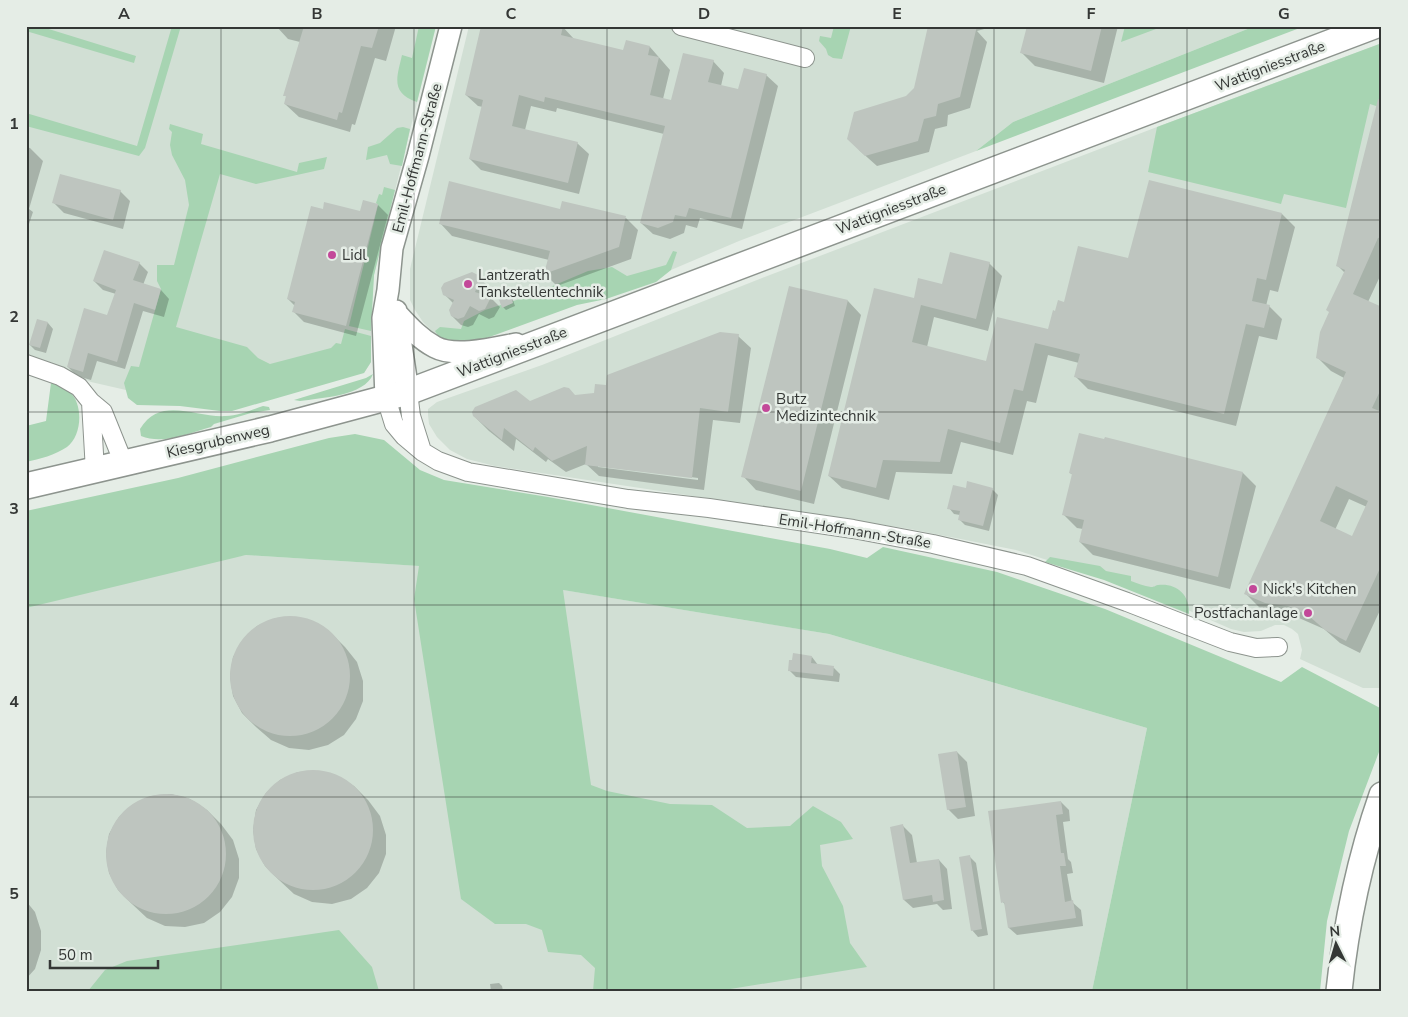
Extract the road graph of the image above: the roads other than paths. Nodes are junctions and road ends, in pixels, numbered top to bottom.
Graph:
1 (451, 26) edge
2 (681, 26) edge
3 (1374, 26) edge
4 (805, 58) dead end
5 (388, 290) junction
6 (397, 314) junction
7 (548, 338) junction
8 (26, 364) edge
9 (397, 395) junction
10 (91, 402) junction
11 (124, 464) junction
12 (95, 471) junction
13 (26, 486) edge
14 (1278, 647) dead end
15 (1382, 795) edge
16 (1339, 991) edge

1 - 5 street, Emil-Hoffmann-Straße
2 - 4 street
3 - 7 main road, Wattigniesstraße
5 - 6 street, Emil-Hoffmann-Straße
5 - 9 street, Emil-Hoffmann-Straße
6 - 7 street
6 - 9 street, Emil-Hoffmann-Straße
7 - 9 main road, Wattigniesstraße
8 - 10 street
9 - 11 main road, Kiesgrubenweg
9 - 14 street, Emil-Hoffmann-Straße
10 - 11 street
10 - 12 street
11 - 12 main road, Kiesgrubenweg
12 - 13 main road, Kiesgrubenweg
15 - 16 main road

